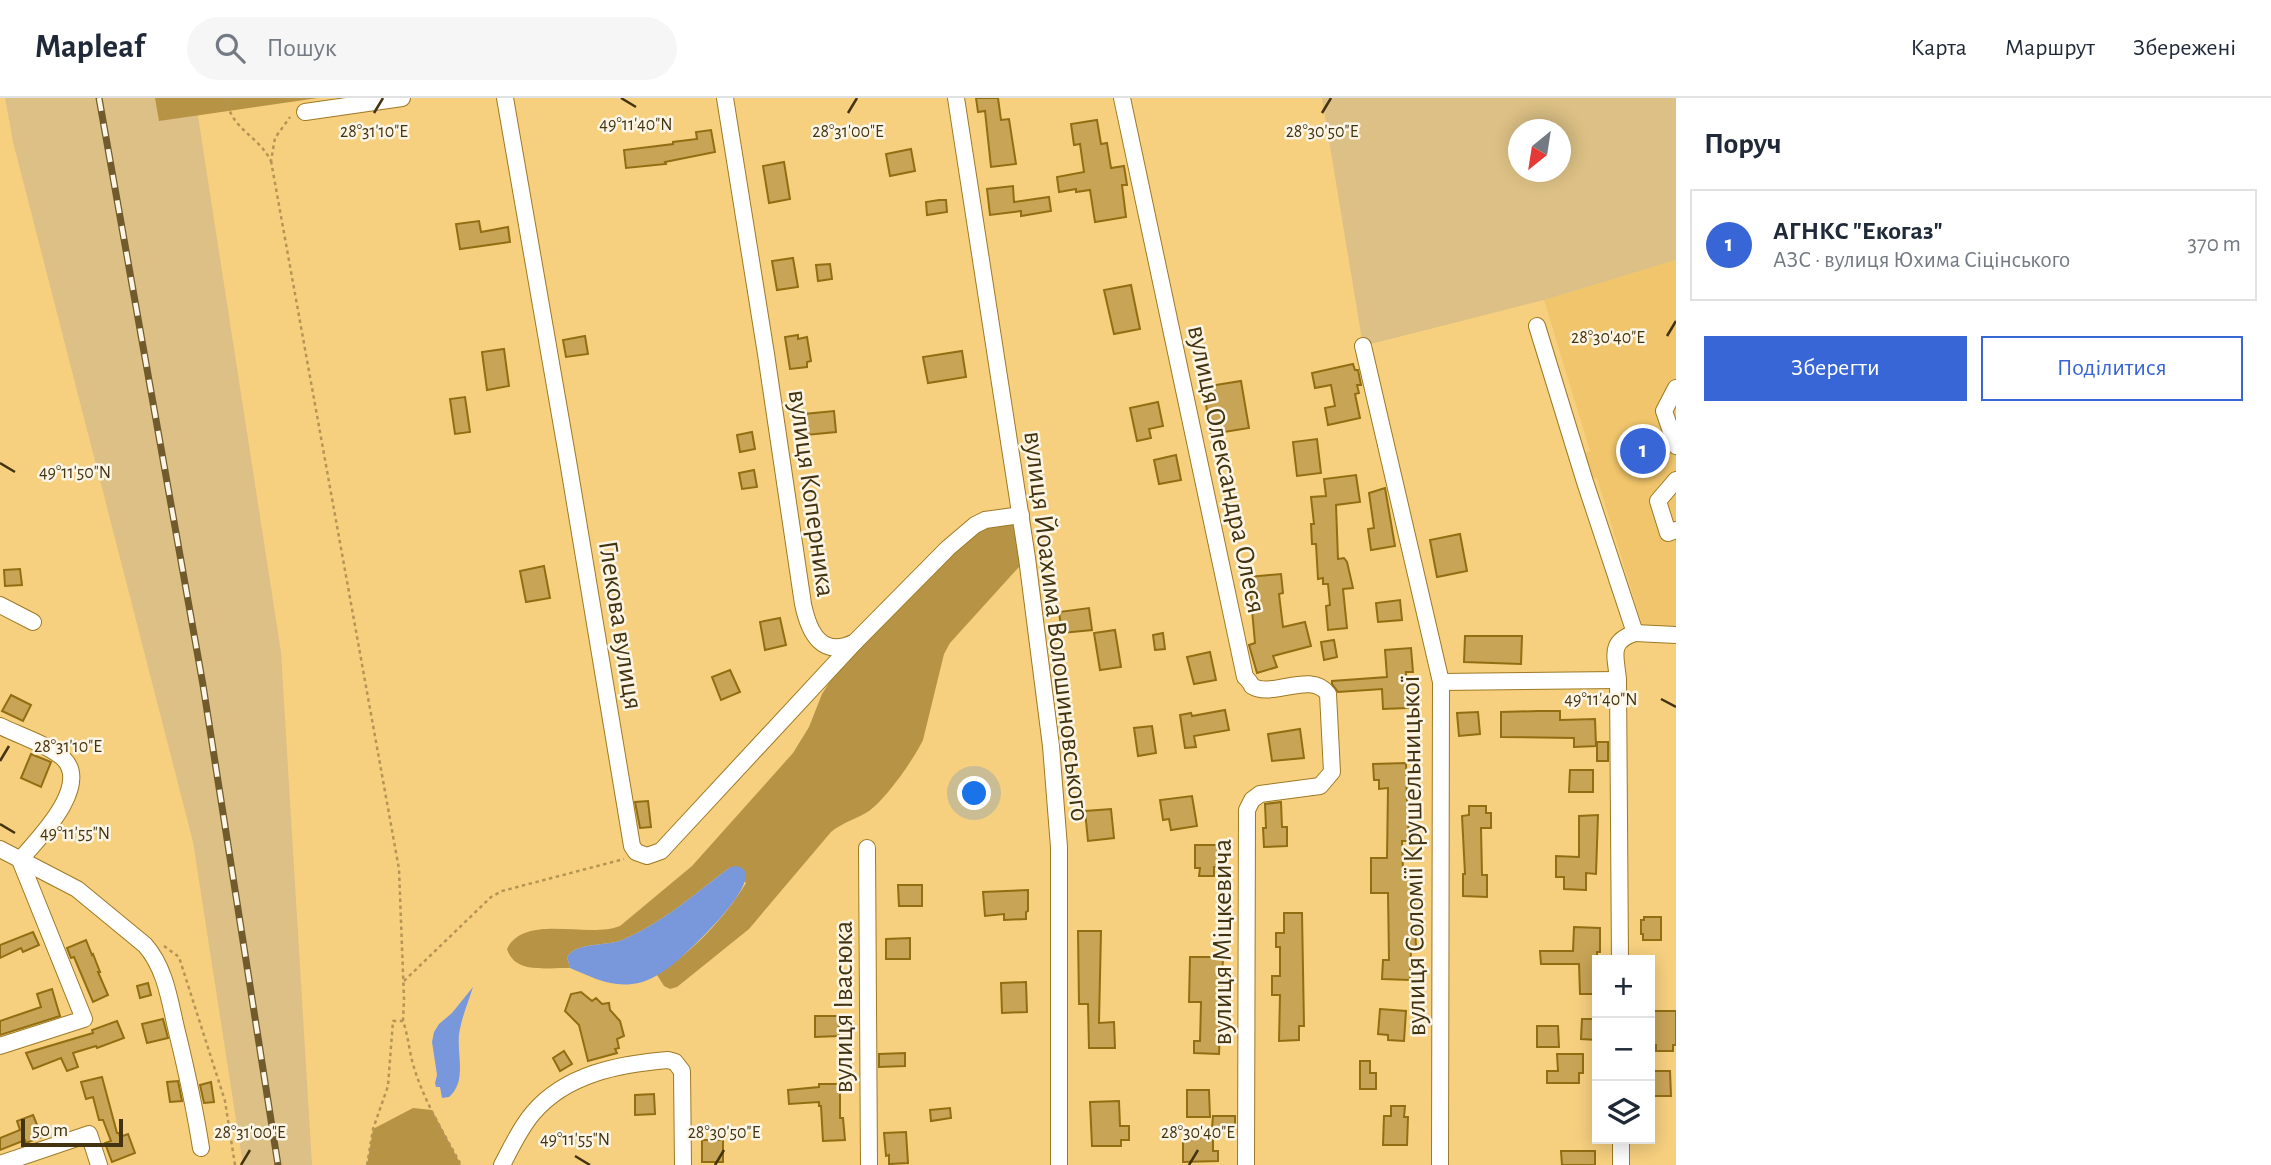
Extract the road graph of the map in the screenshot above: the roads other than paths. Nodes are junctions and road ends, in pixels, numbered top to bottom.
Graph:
1 (402, 98) edge
2 (505, 98) edge
3 (725, 98) edge
4 (956, 98) edge
5 (1122, 98) edge
6 (305, 112) road end
7 (1537, 326) dead end
8 (1363, 346) dead end
9 (1676, 388) edge
10 (1676, 446) edge
11 (1676, 480) edge
12 (1021, 515) junction
13 (1676, 530) edge
14 (0, 605) edge
15 (33, 622) dead end
16 (1635, 633) junction
17 (1676, 635) edge
18 (855, 642) junction
19 (1618, 680) junction
20 (1441, 682) junction
21 (0, 726) edge
22 (1327, 780) joint
23 (867, 848) dead end
24 (0, 849) edge
25 (20, 860) junction
26 (1620, 955) edge
27 (0, 1046) edge
28 (1621, 1144) edge
29 (201, 1148) dead end
30 (1, 1164) edge
31 (99, 1165) edge
32 (502, 1165) edge
33 (682, 1165) edge
34 (869, 1165) edge
35 (1059, 1165) edge
36 (1246, 1165) edge
37 (1440, 1165) edge
38 (1621, 1165) edge

1 - 6 street
2 - 18 street, Глекова вулиця
3 - 18 street, вулиця Коперника
4 - 12 street, вулиця Йоахима Волошиновського
5 - 22 street, вулиця Олександра Олеся
7 - 16 street
8 - 20 street, вулиця Соломії Крушельницької
9 - 10 street
11 - 13 street
12 - 18 street, вулиця Коперника
12 - 35 street, вулиця Йоахима Волошиновського
14 - 15 street
16 - 17 street
16 - 19 street
19 - 20 street
19 - 26 street
20 - 37 street, вулиця Соломії Крушельницької
21 - 25 street
22 - 36 street, вулиця Міцкевича
23 - 34 street, вулиця Івасюка
24 - 25 street
25 - 27 street
25 - 29 street
28 - 38 street
30 - 31 street
32 - 33 street

